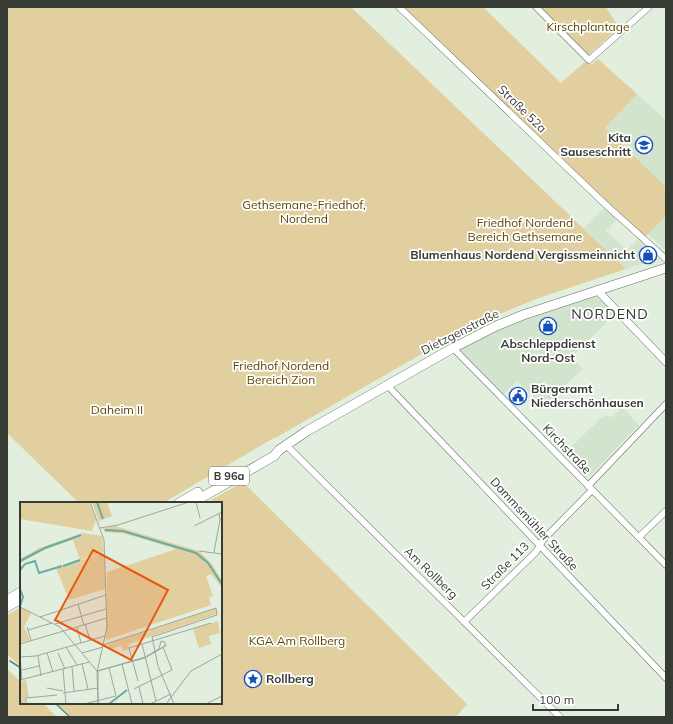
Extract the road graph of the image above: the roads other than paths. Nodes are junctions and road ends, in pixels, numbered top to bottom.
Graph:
1 (399, 7) edge
2 (536, 7) edge
3 (649, 7) edge
4 (666, 259) edge
5 (666, 268) edge
6 (597, 290) junction
7 (452, 348) junction
8 (666, 362) edge
9 (387, 385) junction
10 (666, 404) edge
11 (283, 448) junction
12 (590, 488) junction
13 (181, 502) edge
14 (194, 502) edge
15 (666, 512) edge
16 (639, 537) junction
17 (540, 546) junction
18 (666, 565) edge
19 (20, 593) edge
20 (7, 600) edge
21 (20, 600) edge
22 (7, 608) edge
23 (464, 622) junction
24 (666, 678) edge
25 (560, 717) edge

1 - 4 street, Straße 52a
2 - 3 street
5 - 6 main road, Dietzgenstraße / B 96a
6 - 7 main road, Dietzgenstraße / B 96a
6 - 8 street
7 - 9 main road, Dietzgenstraße / B 96a
7 - 12 street, Kirchstraße
9 - 11 main road, Dietzgenstraße / B 96a
9 - 17 street, Dammsmühler Straße
10 - 12 street, Straße 113
11 - 13 main road, Dietzgenstraße / B 96a
11 - 14 main road, Dietzgenstraße / B 96a
11 - 23 street, Am Rollberg
12 - 16 street, Kirchstraße
12 - 17 street, Straße 113
15 - 16 street
16 - 18 street, Kirchstraße
17 - 23 street, Straße 113
17 - 24 street, Dammsmühler Straße
19 - 20 main road
21 - 22 main road
23 - 25 street, Am Rollberg

